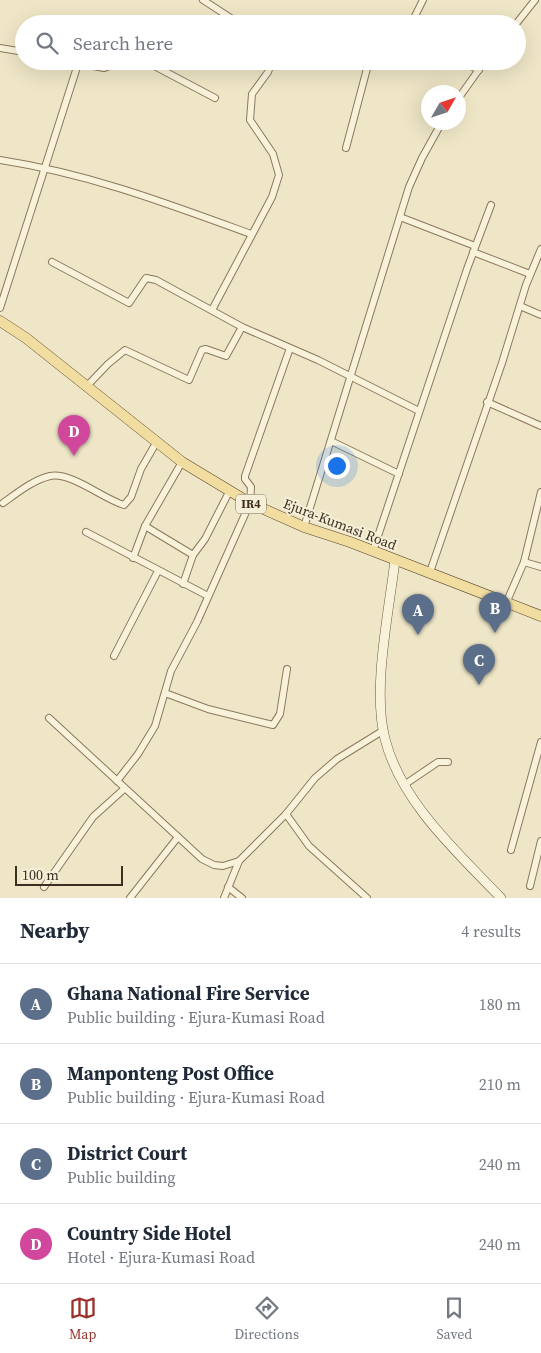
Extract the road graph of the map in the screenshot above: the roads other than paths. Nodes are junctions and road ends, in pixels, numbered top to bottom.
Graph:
1 (202, 0) edge
2 (423, 0) edge
3 (535, 0) edge
4 (226, 15) edge
5 (416, 15) edge
6 (523, 15) edge
7 (0, 48) edge
8 (15, 50) edge
9 (76, 70) edge
10 (162, 70) edge
11 (269, 70) edge
12 (367, 70) edge
13 (479, 70) edge
14 (466, 88) edge
15 (215, 98) dead end
16 (438, 130) edge
17 (346, 148) dead end
18 (0, 160) edge
19 (45, 167) junction
20 (491, 205) dead end
21 (400, 216) junction
22 (251, 234) junction
23 (474, 249) junction
24 (541, 249) edge
25 (52, 262) dead end
26 (530, 274) junction
27 (0, 280) edge
28 (8, 283) junction
29 (520, 306) junction
30 (0, 308) edge
31 (212, 310) junction
32 (541, 315) edge
33 (0, 321) edge
34 (242, 326) junction
35 (290, 348) junction
36 (349, 377) junction
37 (86, 387) junction
38 (487, 402) junction
39 (419, 411) junction
40 (541, 426) edge
41 (330, 441) junction
42 (156, 443) junction
43 (182, 462) junction
44 (399, 474) junction
45 (229, 492) junction
46 (541, 492) edge
47 (3, 502) dead end
48 (250, 503) junction
49 (145, 526) junction
50 (304, 527) junction
51 (86, 532) dead end
52 (373, 551) junction
53 (193, 555) junction
54 (133, 558) junction
55 (395, 560) junction
56 (524, 562) junction
57 (541, 567) edge
58 (158, 571) junction
59 (430, 572) junction
60 (183, 584) junction
61 (208, 596) junction
62 (507, 602) junction
63 (541, 616) edge
64 (114, 656) dead end
65 (287, 669) dead end
66 (165, 693) junction
67 (50, 718) dead end
68 (384, 730) junction
69 (541, 742) edge
70 (448, 762) dead end
71 (117, 781) junction
72 (404, 785) junction
73 (124, 789) junction
74 (286, 814) junction
75 (178, 837) junction
76 (541, 841) edge
77 (511, 850) dead end
78 (239, 861) junction
79 (530, 886) dead end
80 (44, 887) dead end
81 (228, 887) junction
82 (130, 898) edge
83 (224, 898) edge
84 (242, 898) edge
85 (367, 898) edge
86 (500, 898) edge

1 - 4 street
2 - 5 street
3 - 6 street
7 - 8 street
9 - 19 street
10 - 15 street
11 - 22 street
12 - 17 street
13 - 14 street
16 - 21 street
18 - 19 street
19 - 22 street
19 - 28 street
20 - 23 street
21 - 23 street
21 - 36 street
22 - 31 street
23 - 26 street
23 - 39 street
24 - 26 street
25 - 31 street
26 - 29 street
27 - 28 street
28 - 30 street
29 - 32 street
29 - 38 street
31 - 34 street
33 - 37 main road, Ejura-Kumasi Road / IR4
34 - 35 street
34 - 37 street
35 - 36 street
35 - 48 street
36 - 39 street
36 - 41 street
37 - 42 main road, Ejura-Kumasi Road / IR4
38 - 40 street
38 - 59 street
39 - 44 street
41 - 44 street
41 - 50 street
42 - 43 main road, Ejura-Kumasi Road / IR4
42 - 47 street
43 - 45 main road, Ejura-Kumasi Road / IR4
43 - 49 street
44 - 52 street
45 - 48 main road, Ejura-Kumasi Road / IR4
45 - 53 street
46 - 56 street
48 - 50 main road, Ejura-Kumasi Road / IR4
48 - 61 street
49 - 53 street
49 - 54 street
50 - 52 main road, Ejura-Kumasi Road / IR4
51 - 54 street
52 - 55 main road, Ejura-Kumasi Road / IR4
53 - 60 street
54 - 58 street
55 - 59 main road, Ejura-Kumasi Road / IR4
55 - 68 street
56 - 57 street
56 - 62 street
58 - 60 street
58 - 64 street
59 - 62 main road, Ejura-Kumasi Road / IR4
60 - 61 street
61 - 66 street
62 - 63 main road, Ejura-Kumasi Road / IR4
65 - 66 street
66 - 71 street
67 - 71 street
68 - 72 street
68 - 74 street
69 - 77 street
70 - 72 street
71 - 73 street
72 - 86 street
73 - 75 street
73 - 80 street
74 - 78 street
74 - 85 street
75 - 78 street
75 - 82 street
76 - 79 street
78 - 81 street
81 - 83 street
81 - 84 street

